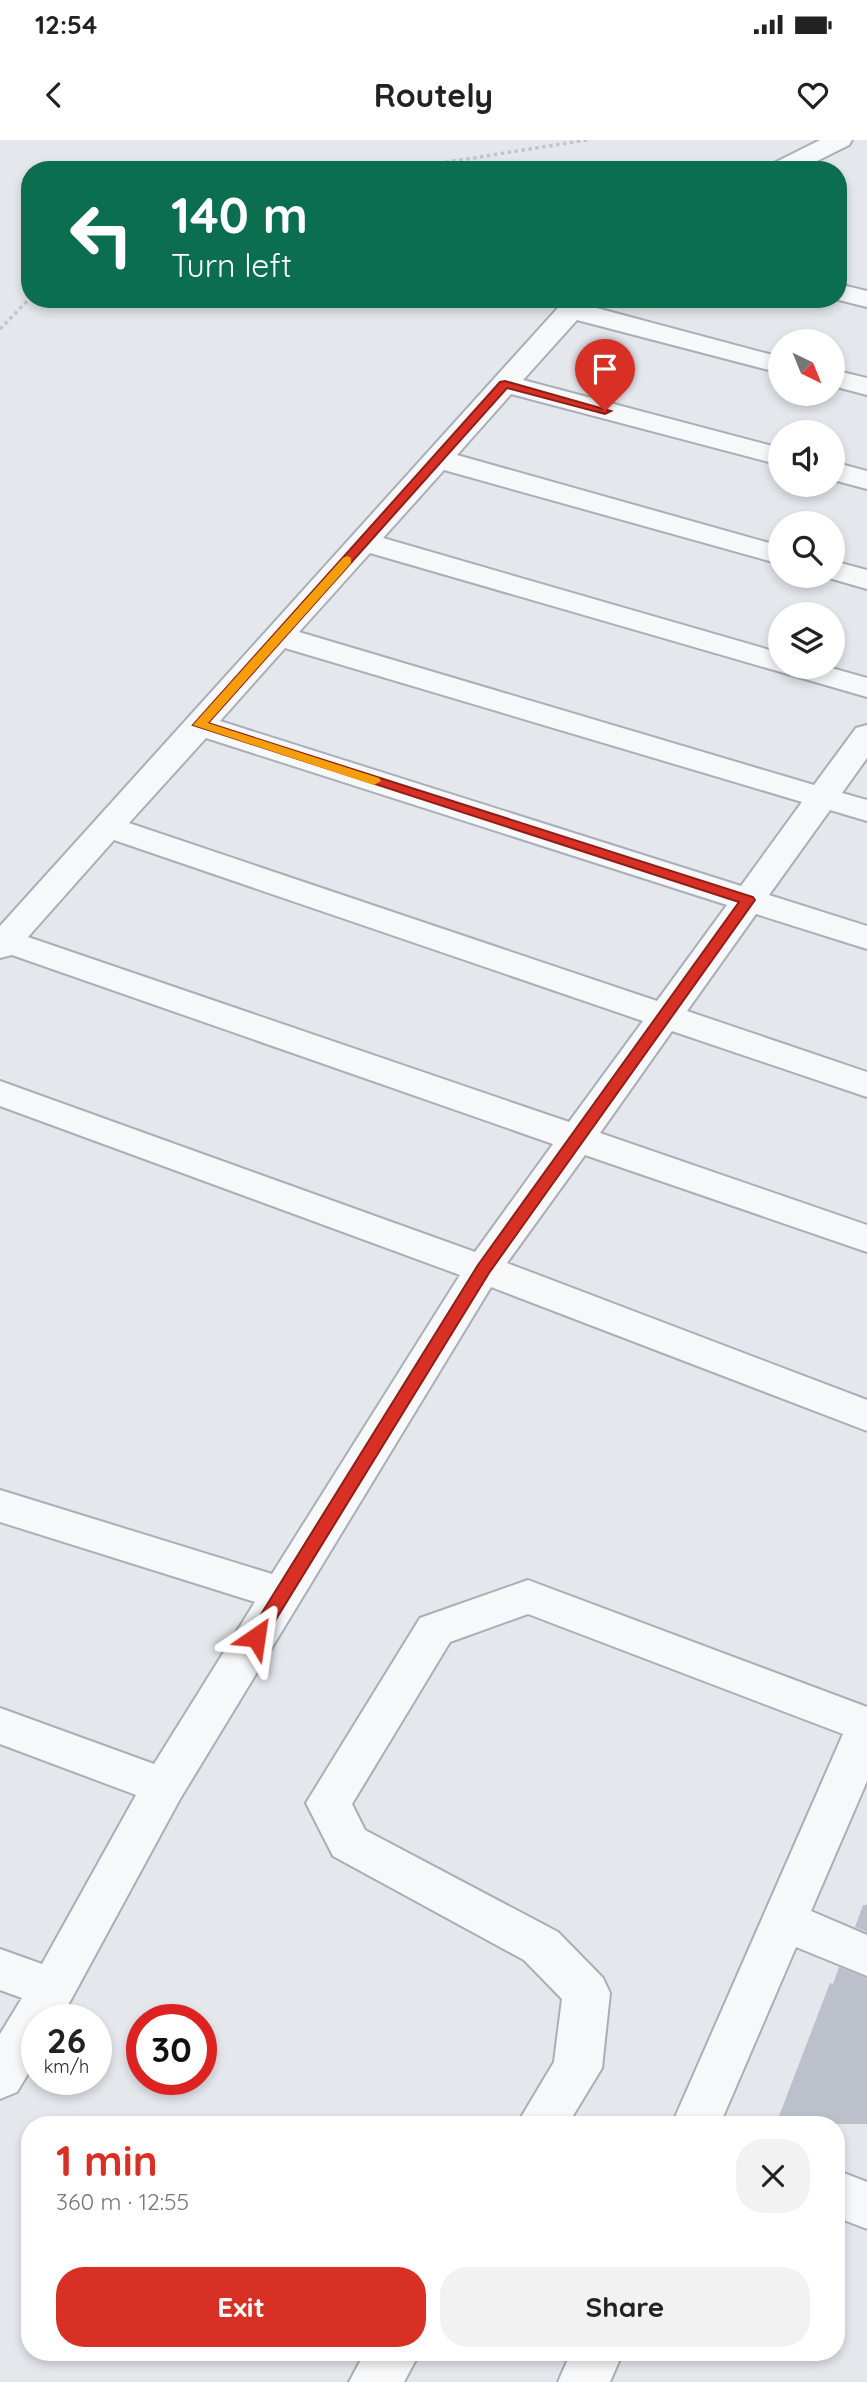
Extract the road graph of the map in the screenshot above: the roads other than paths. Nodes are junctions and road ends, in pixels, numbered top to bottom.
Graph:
1 (840, 140) edge
2 (797, 161) edge
3 (847, 294) edge
4 (867, 299) edge
5 (573, 308) edge
6 (586, 308) edge
7 (768, 361) edge
8 (845, 381) edge
9 (505, 384) junction
10 (867, 387) edge
11 (768, 454) edge
12 (438, 459) junction
13 (845, 474) edge
14 (867, 480) edge
15 (364, 542) junction
16 (768, 552) edge
17 (845, 574) edge
18 (867, 580) edge
19 (279, 636) junction
20 (768, 660) edge
21 (836, 679) edge
22 (867, 688) edge
23 (200, 725) junction
24 (867, 736) edge
25 (822, 798) junction
26 (867, 811) edge
27 (108, 827) junction
28 (748, 900) junction
29 (867, 938) edge
30 (3, 944) edge
31 (665, 1016) junction
32 (867, 1085) edge
33 (0, 1093) edge
34 (577, 1139) junction
35 (867, 1239) edge
36 (483, 1269) junction
37 (867, 1416) edge
38 (0, 1506) edge
39 (282, 1594) junction
40 (0, 1726) edge
41 (867, 1727) edge
42 (164, 1786) junction
43 (784, 1921) junction
44 (867, 1956) edge
45 (0, 1969) edge
46 (53, 1989) junction
47 (0, 2077) edge
48 (546, 2116) edge
49 (699, 2116) edge
50 (845, 2197) edge
51 (867, 2206) edge
52 (388, 2361) edge
53 (593, 2361) edge
54 (375, 2382) edge
55 (584, 2382) edge

1 - 2 street
3 - 4 street
5 - 9 street
6 - 7 street
8 - 10 street
9 - 11 street
9 - 12 street
12 - 15 street
12 - 16 street
13 - 14 street
15 - 19 street
15 - 20 street
17 - 18 street
19 - 23 street
19 - 25 street
21 - 22 street
23 - 27 street
23 - 28 street
24 - 25 street
25 - 26 street
25 - 28 street
27 - 30 street
27 - 31 street
28 - 29 street
28 - 31 street
30 - 34 street
31 - 32 street
31 - 34 street
33 - 36 street
34 - 35 street
34 - 36 street
36 - 37 street
36 - 39 street
38 - 39 street
39 - 42 street
40 - 42 street
41 - 43 street
41 - 48 street
42 - 46 street
43 - 44 street
43 - 49 street
45 - 46 street
46 - 47 street
50 - 51 street
52 - 54 street
53 - 55 street

